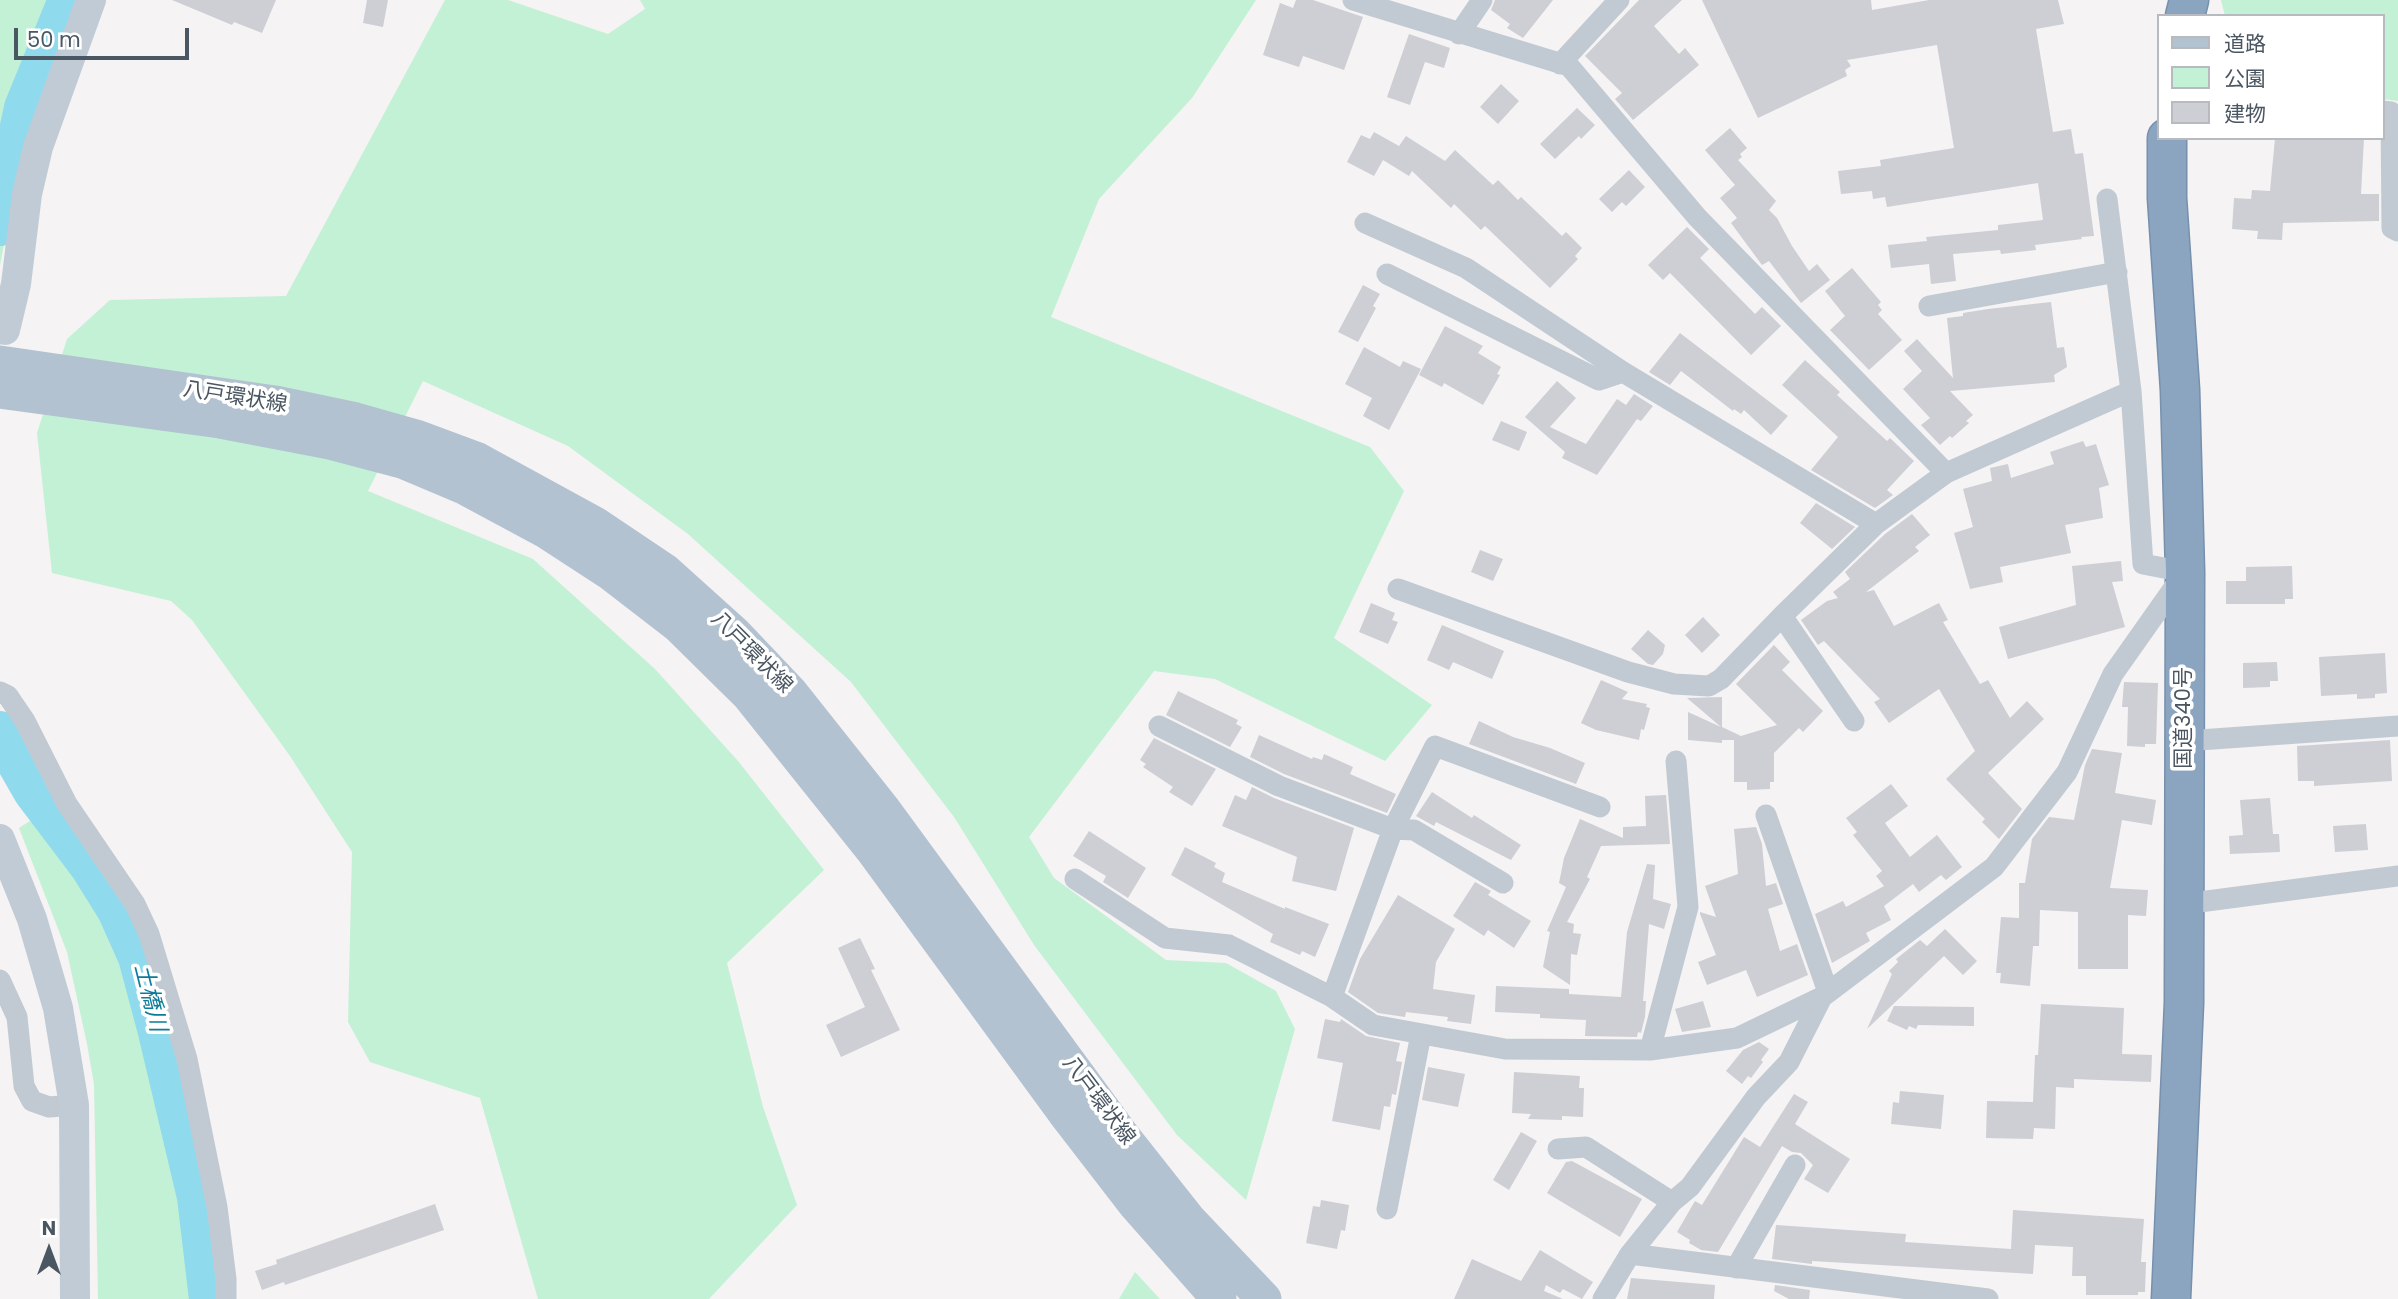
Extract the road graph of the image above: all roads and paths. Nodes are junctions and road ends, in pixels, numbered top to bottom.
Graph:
1 (91, 0) edge
2 (1353, 0) edge
3 (1482, 0) edge
4 (1619, 0) edge
5 (1408, 8) edge
6 (1459, 34) junction
7 (1560, 64) junction
8 (2390, 112) edge
9 (2167, 140) edge
10 (2107, 199) dead end
11 (1365, 223) dead end
12 (2398, 232) edge
13 (2117, 272) junction
14 (1387, 274) dead end
15 (1929, 306) dead end
16 (3, 346) edge
17 (1622, 372) junction
18 (0, 391) edge
19 (2131, 391) junction
20 (1946, 473) junction
21 (472, 474) junction
22 (1876, 524) junction
23 (2185, 572) junction
24 (1398, 589) dead end
25 (1782, 617) junction
26 (0, 692) edge
27 (1854, 721) dead end
28 (1159, 726) dead end
29 (2398, 726) edge
30 (2185, 741) junction
31 (1676, 761) dead end
32 (1600, 807) dead end
33 (1766, 815) dead end
34 (1393, 829) junction
35 (0, 839) edge
36 (2398, 876) edge
37 (1075, 879) dead end
38 (1503, 883) dead end
39 (2184, 904) junction
40 (0, 980) edge
41 (1825, 995) junction
42 (1332, 997) junction
43 (1421, 1034) junction
44 (1650, 1050) junction
45 (74, 1105) junction
46 (1558, 1149) dead end
47 (1795, 1165) dead end
48 (1672, 1202) junction
49 (1387, 1209) dead end
50 (1630, 1254) junction
51 (1736, 1268) junction
52 (75, 1299) edge
53 (226, 1299) edge
54 (1219, 1299) edge
55 (1264, 1299) edge
56 (1603, 1299) edge
57 (1988, 1299) edge
58 (2171, 1299) edge

1 - 16 street
2 - 5 street
3 - 6 street
4 - 7 street
5 - 6 street
6 - 7 street
7 - 20 street
8 - 12 street
9 - 23 highway, 国道340号
10 - 13 street
11 - 17 street
13 - 15 street
13 - 19 street
14 - 17 street
16 - 21 main road, 八戸環状線
17 - 22 street
18 - 21 main road, 八戸環状線
19 - 20 street
19 - 23 street
20 - 22 street
21 - 54 main road, 八戸環状線
21 - 55 main road, 八戸環状線
22 - 25 street
23 - 30 highway, 国道340号
23 - 41 street
24 - 25 street
25 - 27 street
26 - 53 street
28 - 34 street
29 - 30 street
30 - 39 highway, 国道340号
31 - 44 street
32 - 34 street
33 - 41 street
34 - 38 street
34 - 42 street
35 - 45 street
36 - 39 street
37 - 42 street
39 - 58 highway, 国道340号
40 - 45 street
41 - 44 street
41 - 48 street
42 - 43 street
43 - 44 street
43 - 49 street
45 - 52 street
46 - 48 street
47 - 51 street
48 - 50 street
50 - 51 street
50 - 56 street
51 - 57 street

